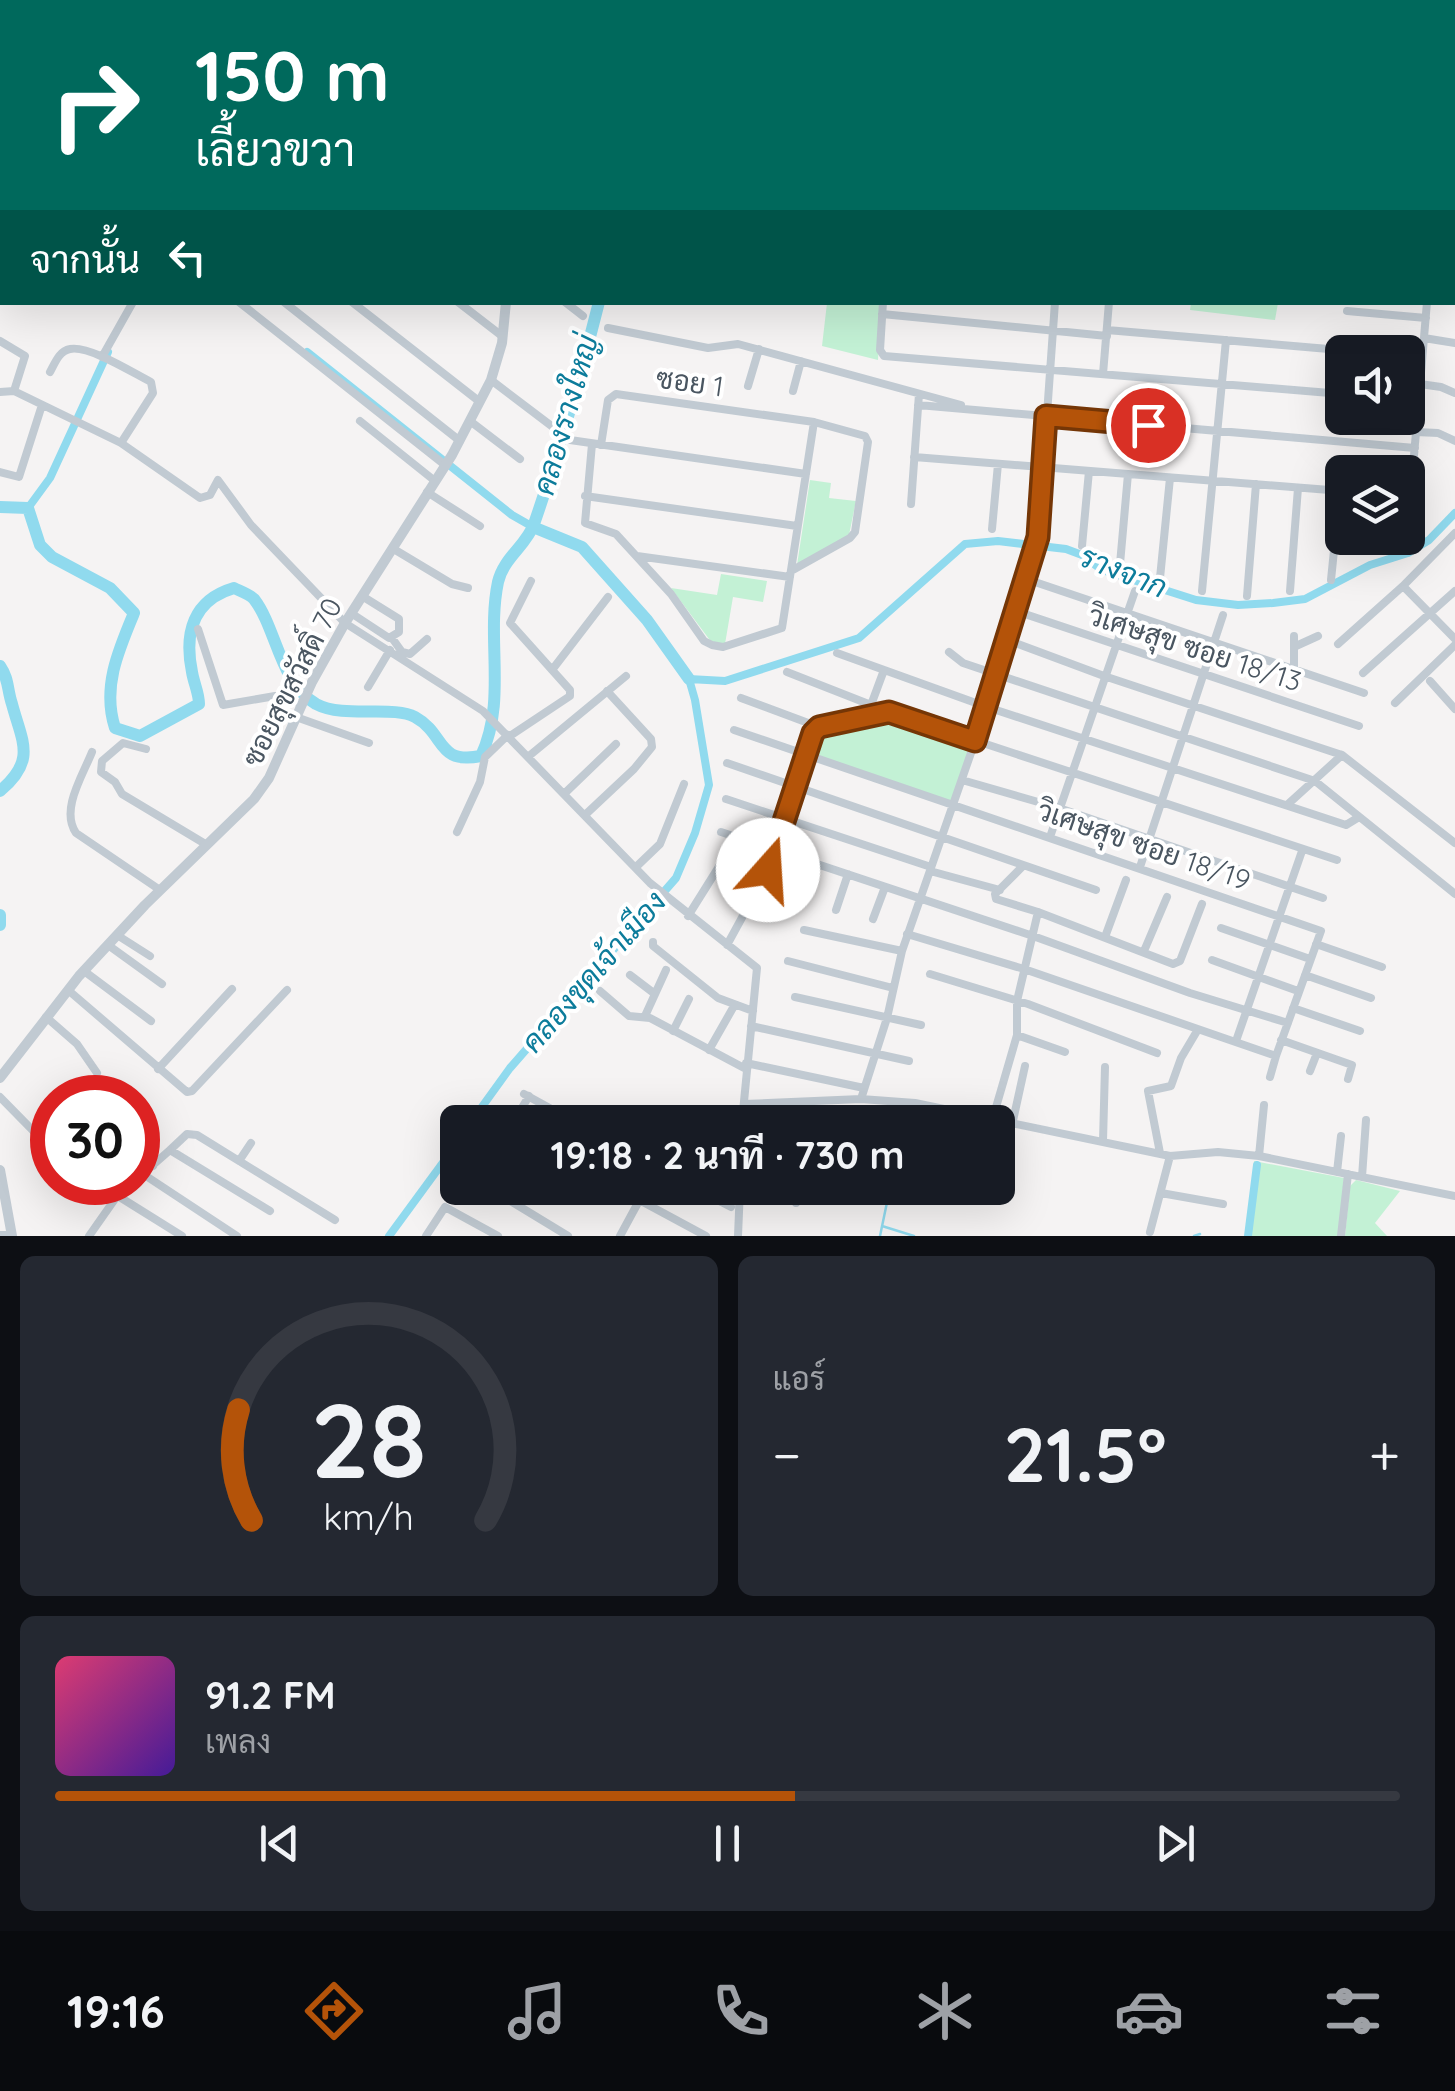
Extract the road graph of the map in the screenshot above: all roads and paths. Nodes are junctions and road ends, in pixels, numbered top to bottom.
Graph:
1 (131, 305) edge
2 (243, 305) edge
3 (288, 305) edge
4 (356, 305) edge
5 (462, 305) edge
6 (506, 305) edge
7 (568, 305) edge
8 (882, 305) edge
9 (1055, 305) edge
10 (1109, 305) edge
11 (1427, 305) edge
12 (1348, 311) dead end
13 (882, 314) junction
14 (583, 316) dead end
15 (1426, 318) junction
16 (608, 328) dead end
17 (1052, 331) junction
18 (1107, 333) junction
19 (1424, 335) edge
20 (502, 336) junction
21 (1425, 338) edge
22 (1226, 340) junction
23 (0, 342) edge
24 (1455, 344) edge
25 (1325, 349) edge
26 (758, 350) junction
27 (102, 357) junction
28 (801, 361) junction
29 (1050, 370) junction
30 (50, 372) dead end
31 (1104, 374) junction
32 (491, 380) junction
33 (1221, 384) junction
34 (1425, 385) edge
35 (748, 386) dead end
36 (14, 391) junction
37 (794, 391) dead end
38 (0, 392) edge
39 (1455, 392) edge
40 (1325, 393) edge
41 (919, 394) junction
42 (480, 402) junction
43 (42, 405) junction
44 (918, 405) junction
45 (980, 410) junction
46 (1046, 416) junction
47 (360, 421) dead end
48 (470, 422) junction
49 (814, 422) junction
50 (1216, 431) junction
51 (1425, 433) edge
52 (1416, 435) edge
53 (460, 441) junction
54 (1455, 441) edge
55 (121, 443) junction
56 (597, 444) junction
57 (1415, 448) junction
58 (1414, 455) edge
59 (520, 458) dead end
60 (914, 458) junction
61 (448, 461) junction
62 (998, 464) junction
63 (1042, 468) junction
64 (1089, 471) junction
65 (0, 472) edge
66 (806, 474) junction
67 (1128, 474) junction
68 (1170, 478) junction
69 (435, 480) junction
70 (1212, 481) junction
71 (1256, 484) junction
72 (1298, 488) junction
73 (1325, 490) edge
74 (427, 492) junction
75 (585, 496) junction
76 (911, 504) dead end
77 (480, 526) dead end
78 (798, 526) junction
79 (992, 528) dead end
80 (1455, 533) edge
81 (1082, 546) dead end
82 (392, 548) junction
83 (1335, 555) edge
84 (638, 556) junction
85 (1120, 564) dead end
86 (790, 574) junction
87 (1160, 578) dead end
88 (1026, 579) junction
89 (531, 580) dead end
90 (1332, 580) dead end
91 (1402, 586) junction
92 (468, 588) dead end
93 (1135, 591) dead end
94 (1202, 591) dead end
95 (1290, 591) dead end
96 (1455, 591) edge
97 (362, 596) junction
98 (1246, 596) dead end
99 (608, 598) dead end
100 (1016, 612) junction
101 (1127, 612) junction
102 (1223, 615) dead end
103 (1429, 615) junction
104 (348, 618) junction
105 (198, 629) dead end
106 (1294, 636) dead end
107 (1318, 636) dead end
108 (392, 638) junction
109 (427, 639) dead end
110 (1007, 640) junction
111 (1214, 641) junction
112 (1455, 642) edge
113 (1338, 644) dead end
114 (1115, 646) junction
115 (1296, 646) junction
116 (390, 650) junction
117 (948, 652) dead end
118 (836, 653) dead end
119 (401, 654) junction
120 (1294, 668) junction
121 (552, 670) junction
122 (884, 670) junction
123 (787, 672) dead end
124 (996, 674) junction
125 (1364, 674) dead end
126 (1203, 675) junction
127 (626, 676) dead end
128 (1104, 676) junction
129 (1430, 681) dead end
130 (368, 688) dead end
131 (607, 691) junction
132 (1364, 693) dead end
133 (741, 698) dead end
134 (1394, 702) dead end
135 (302, 704) junction
136 (871, 704) junction
137 (1192, 706) junction
138 (987, 707) junction
139 (1093, 708) junction
140 (1455, 709) edge
141 (889, 712) junction
142 (296, 717) junction
143 (1359, 726) dead end
144 (819, 727) junction
145 (734, 730) dead end
146 (509, 735) junction
147 (1183, 735) junction
148 (1084, 738) junction
149 (975, 741) junction
150 (369, 743) dead end
151 (616, 744) dead end
152 (146, 749) dead end
153 (92, 752) dead end
154 (1342, 755) junction
155 (529, 756) junction
156 (807, 756) junction
157 (727, 763) dead end
158 (1173, 767) junction
159 (1072, 773) junction
160 (962, 780) junction
161 (1315, 781) junction
162 (684, 784) dead end
163 (796, 787) junction
164 (564, 793) junction
165 (726, 800) dead end
166 (1161, 802) junction
167 (1287, 805) junction
168 (952, 806) junction
169 (1059, 808) junction
170 (585, 815) junction
171 (1358, 817) junction
172 (785, 818) junction
173 (457, 832) dead end
174 (721, 832) dead end
175 (941, 837) junction
176 (1050, 837) junction
177 (1150, 839) junction
178 (1455, 843) edge
179 (207, 846) junction
180 (774, 849) junction
181 (1302, 851) junction
182 (1337, 860) dead end
183 (811, 861) junction
184 (720, 865) dead end
185 (1022, 867) junction
186 (1140, 867) junction
187 (636, 868) junction
188 (930, 869) junction
189 (848, 874) junction
190 (1126, 880) dead end
191 (886, 887) junction
192 (1289, 887) junction
193 (160, 890) junction
194 (1000, 890) junction
195 (1096, 890) dead end
196 (1455, 894) edge
197 (800, 897) dead end
198 (1166, 897) dead end
199 (918, 898) junction
200 (1324, 898) dead end
201 (1202, 904) dead end
202 (836, 910) dead end
203 (1038, 912) junction
204 (1280, 914) junction
205 (688, 916) junction
206 (873, 920) dead end
207 (1220, 928) dead end
208 (804, 930) dead end
209 (907, 934) junction
210 (117, 935) junction
211 (1032, 936) junction
212 (1105, 937) junction
213 (653, 942) dead end
214 (727, 944) junction
215 (1316, 944) junction
216 (108, 945) junction
217 (1270, 946) junction
218 (902, 951) junction
219 (1144, 951) junction
220 (150, 956) dead end
221 (1310, 959) junction
222 (1212, 960) dead end
223 (788, 961) dead end
224 (1382, 967) dead end
225 (1024, 969) junction
226 (666, 970) dead end
227 (84, 971) junction
228 (630, 974) dead end
229 (930, 974) dead end
230 (1305, 975) junction
231 (1259, 977) junction
232 (162, 984) dead end
233 (894, 988) junction
234 (232, 989) dead end
235 (68, 990) junction
236 (286, 990) dead end
237 (600, 991) dead end
238 (1298, 991) junction
239 (655, 994) junction
240 (795, 997) dead end
241 (1371, 998) dead end
242 (689, 999) dead end
243 (1017, 1001) junction
244 (734, 1006) junction
245 (1248, 1008) junction
246 (1293, 1008) junction
247 (753, 1011) junction
248 (645, 1016) junction
249 (46, 1017) junction
250 (887, 1018) junction
251 (151, 1021) dead end
252 (1288, 1023) junction
253 (921, 1025) dead end
254 (751, 1026) junction
255 (674, 1031) junction
256 (1196, 1031) junction
257 (1360, 1031) dead end
258 (1017, 1035) junction
259 (1282, 1040) junction
260 (1236, 1041) junction
261 (709, 1050) junction
262 (1065, 1052) dead end
263 (876, 1053) junction
264 (1157, 1053) dead end
265 (1317, 1053) junction
266 (1276, 1056) junction
267 (909, 1062) dead end
268 (746, 1066) junction
269 (1025, 1066) dead end
270 (1105, 1067) dead end
271 (158, 1070) junction
272 (1310, 1071) dead end
273 (97, 1073) dead end
274 (1270, 1077) dead end
275 (0, 1078) edge
276 (1348, 1079) dead end
277 (864, 1088) junction
278 (0, 1098) edge
279 (861, 1099) junction
280 (744, 1104) joint
281 (522, 1105) edge
282 (539, 1105) edge
283 (919, 1105) edge
284 (997, 1105) edge
285 (1264, 1105) dead end
286 (1015, 1111) edge
287 (1366, 1120) dead end
288 (1015, 1126) edge
289 (30, 1128) edge
290 (1341, 1136) dead end
291 (1103, 1141) junction
292 (251, 1143) dead end
293 (170, 1150) junction
294 (1165, 1155) junction
295 (1259, 1156) junction
296 (160, 1159) edge
297 (240, 1161) junction
298 (0, 1170) edge
299 (1337, 1172) junction
300 (1348, 1174) junction
301 (1362, 1177) junction
302 (160, 1188) edge
303 (1161, 1193) junction
304 (1455, 1196) edge
305 (1223, 1204) dead end
306 (111, 1205) edge
307 (132, 1205) edge
308 (517, 1205) edge
309 (637, 1205) edge
310 (648, 1205) edge
311 (727, 1205) edge
312 (739, 1205) edge
313 (731, 1207) dead end
314 (270, 1211) dead end
315 (334, 1220) dead end
316 (476, 1223) junction
317 (1150, 1232) dead end
318 (0, 1235) edge
319 (12, 1235) edge
320 (623, 1235) edge
321 (89, 1236) edge
322 (182, 1236) edge
323 (238, 1236) edge
324 (426, 1236) edge
325 (468, 1236) edge
326 (498, 1236) edge
327 (568, 1236) edge
328 (706, 1236) edge
329 (738, 1236) edge
330 (1341, 1236) edge

1 - 27 street
2 - 61 street
3 - 53 street
4 - 42 street
5 - 20 street
6 - 20 street, ซอยสุขสวัสดิ์ 70
7 - 14 street
8 - 13 street
9 - 17 street
10 - 18 street
11 - 15 street
12 - 15 street
13 - 17 street
13 - 29 street
15 - 19 street
16 - 26 street
17 - 18 street
17 - 29 street
18 - 22 street
18 - 31 street
20 - 32 street, ซอยสุขสวัสดิ์ 70
21 - 24 street
22 - 25 street
22 - 33 street
23 - 36 street
26 - 28 street
26 - 35 street
27 - 30 street
27 - 55 street
28 - 37 street
28 - 41 street
29 - 31 street
29 - 46 street
31 - 33 street
32 - 42 street, ซอยสุขสวัสดิ์ 70
32 - 56 street
33 - 40 street
33 - 50 street
34 - 39 street
36 - 38 street
36 - 43 street
41 - 44 street
41 - 45 street
42 - 48 street, ซอยสุขสวัสดิ์ 70
43 - 55 street
43 - 65 street
44 - 45 street
44 - 60 street
45 - 46 street
46 - 50 street
46 - 63 street
47 - 69 street
48 - 53 street, ซอยสุขสวัสดิ์ 70
48 - 59 street
49 - 56 street, ซอย 1
49 - 66 street
49 - 86 street
50 - 57 street
50 - 70 street
51 - 54 street
52 - 57 street
53 - 61 street, ซอยสุขสวัสดิ์ 70
55 - 104 street
56 - 66 street
56 - 75 street
57 - 58 street
60 - 62 street
60 - 76 street
61 - 69 street, ซอยสุขสวัสดิ์ 70
62 - 63 street
62 - 79 street
63 - 64 street
63 - 88 street
64 - 67 street
64 - 81 street
66 - 78 street
67 - 68 street
67 - 85 street
68 - 70 street
68 - 87 street
69 - 74 street, ซอยสุขสวัสดิ์ 70
70 - 71 street
70 - 94 street
71 - 72 street
71 - 98 street
72 - 73 street
72 - 95 street
74 - 77 street
74 - 82 street, ซอยสุขสวัสดิ์ 70
75 - 78 street
75 - 84 street
78 - 86 street
80 - 91 street
82 - 92 street
82 - 97 street, ซอยสุขสวัสดิ์ 70
83 - 90 street
84 - 86 street
84 - 86 street
88 - 100 street
88 - 101 street
89 - 121 street
91 - 103 street
91 - 113 street
93 - 101 street
96 - 103 street
97 - 104 street, ซอยสุขสวัสดิ์ 70
97 - 108 street
99 - 121 street
100 - 110 street
100 - 114 street, วิเศษสุข ซอย 18/13
101 - 111 street
101 - 114 street
102 - 111 street
103 - 112 street
103 - 125 street
104 - 108 street
104 - 116 street
104 - 135 street, ซอยสุขสวัสดิ์ 70
105 - 135 street
106 - 115 street
107 - 115 street
108 - 119 street
109 - 119 street
110 - 124 street
110 - 128 street
111 - 120 street
111 - 126 street
112 - 134 street
114 - 126 street, วิเศษสุข ซอย 18/13
114 - 128 street
115 - 120 street
116 - 119 street
116 - 130 street
117 - 124 street
118 - 122 street
119 - 146 street
120 - 132 street
121 - 146 street
122 - 136 street
122 - 138 street
123 - 136 street
124 - 138 street
124 - 139 street
126 - 137 street
126 - 143 street, วิเศษสุข ซอย 18/13
127 - 131 street
128 - 137 street
128 - 139 street
129 - 140 street
131 - 155 street
131 - 170 street
133 - 144 street
135 - 142 street, ซอยสุขสวัสดิ์ 70
136 - 141 street
137 - 147 street
137 - 154 street
138 - 148 street
138 - 149 street
139 - 147 street
139 - 148 street
141 - 144 street
141 - 149 street
142 - 150 street
142 - 179 street, ซอยสุขสวัสดิ์ 70
144 - 156 street
145 - 156 street, วิเศษสุข ซอย 18/19
146 - 155 street
146 - 173 street
147 - 158 street
147 - 161 street
148 - 158 street
148 - 159 street
149 - 159 street
149 - 160 street
151 - 164 street
152 - 179 street
153 - 193 street
154 - 161 street
154 - 178 street
155 - 164 street
156 - 163 street
156 - 168 street, วิเศษสุข ซอย 18/19
157 - 163 street
158 - 166 street
158 - 167 street
159 - 166 street
159 - 169 street
160 - 168 street
160 - 169 street
161 - 167 street
161 - 171 street
162 - 187 street
163 - 172 street
163 - 175 street
164 - 170 street
165 - 172 street
166 - 177 street
166 - 181 street
167 - 171 street
168 - 175 street
168 - 176 street, วิเศษสุข ซอย 18/19
169 - 176 street
169 - 177 street
170 - 187 street
171 - 196 street
172 - 180 street
172 - 188 street
174 - 180 street
175 - 185 street
175 - 188 street
176 - 186 street, วิเศษสุข ซอย 18/19
177 - 186 street
177 - 192 street
179 - 193 street, ซอยสุขสวัสดิ์ 70
180 - 183 street
180 - 214 street
181 - 182 street
181 - 192 street
183 - 189 street
183 - 197 street
184 - 205 street
185 - 194 street
185 - 195 street
186 - 204 street, วิเศษสุข ซอย 18/19
187 - 205 street
188 - 194 street
188 - 199 street
189 - 191 street
189 - 202 street
190 - 212 street
191 - 199 street
191 - 206 street
192 - 200 street
192 - 204 street
193 - 210 street, ซอยสุขสวัสดิ์ 70
194 - 203 street
198 - 219 street
199 - 209 street
199 - 211 street
201 - 219 street
203 - 211 street
203 - 212 street
204 - 215 street, วิเศษสุข ซอย 18/19
204 - 217 street
205 - 214 street
207 - 217 street
208 - 218 street
209 - 218 street
209 - 225 street
210 - 216 street, ซอยสุขสวัสดิ์ 70
210 - 220 street
211 - 225 street
211 - 245 street
212 - 219 street
213 - 244 street
214 - 247 street
215 - 221 street
215 - 224 street
216 - 227 street, ซอยสุขสวัสดิ์ 70
216 - 232 street
217 - 221 street
217 - 231 street
218 - 233 street
221 - 230 street
222 - 231 street
223 - 233 street
225 - 243 street
225 - 256 street
226 - 239 street
227 - 235 street, ซอยสุขสวัสดิ์ 70
227 - 251 street
228 - 239 street
229 - 243 street
230 - 238 street
230 - 241 street
231 - 238 street
231 - 245 street
233 - 250 street
234 - 271 street
235 - 249 street, ซอยสุขสวัสดิ์ 70
235 - 271 street
236 - 271 street
237 - 248 street
238 - 246 street
239 - 248 street
240 - 250 street
242 - 255 street
243 - 258 street
243 - 264 street
244 - 247 street
244 - 261 street
245 - 252 street
245 - 260 street
246 - 252 street
246 - 257 street
247 - 254 street
248 - 255 street
249 - 273 street
249 - 275 street, ซอยสุขสวัสดิ์ 70
250 - 253 street
250 - 263 street
252 - 259 street
254 - 263 street
254 - 268 street
255 - 261 street
256 - 260 street
256 - 294 street
258 - 262 street
258 - 284 street
259 - 265 street
259 - 266 street
260 - 266 street
261 - 268 street
263 - 267 street
263 - 277 street
265 - 272 street
265 - 276 street
266 - 274 street
268 - 277 street
268 - 280 street
269 - 286 street
270 - 291 street
277 - 279 street
278 - 289 street
279 - 280 street
279 - 283 street
281 - 282 street
285 - 295 street
287 - 301 street
288 - 291 street
290 - 299 street
291 - 294 street
292 - 297 street
293 - 296 street
293 - 297 street
293 - 314 street
294 - 295 street
294 - 303 street
295 - 299 street
297 - 315 street
298 - 319 street
299 - 300 street
300 - 301 street
300 - 330 street
301 - 304 street
302 - 323 street
303 - 305 street
303 - 317 street
306 - 321 street
307 - 322 street
308 - 327 street
309 - 320 street
310 - 328 street
311 - 313 street
312 - 329 street
316 - 324 street
316 - 325 street
316 - 326 street
318 - 319 street

